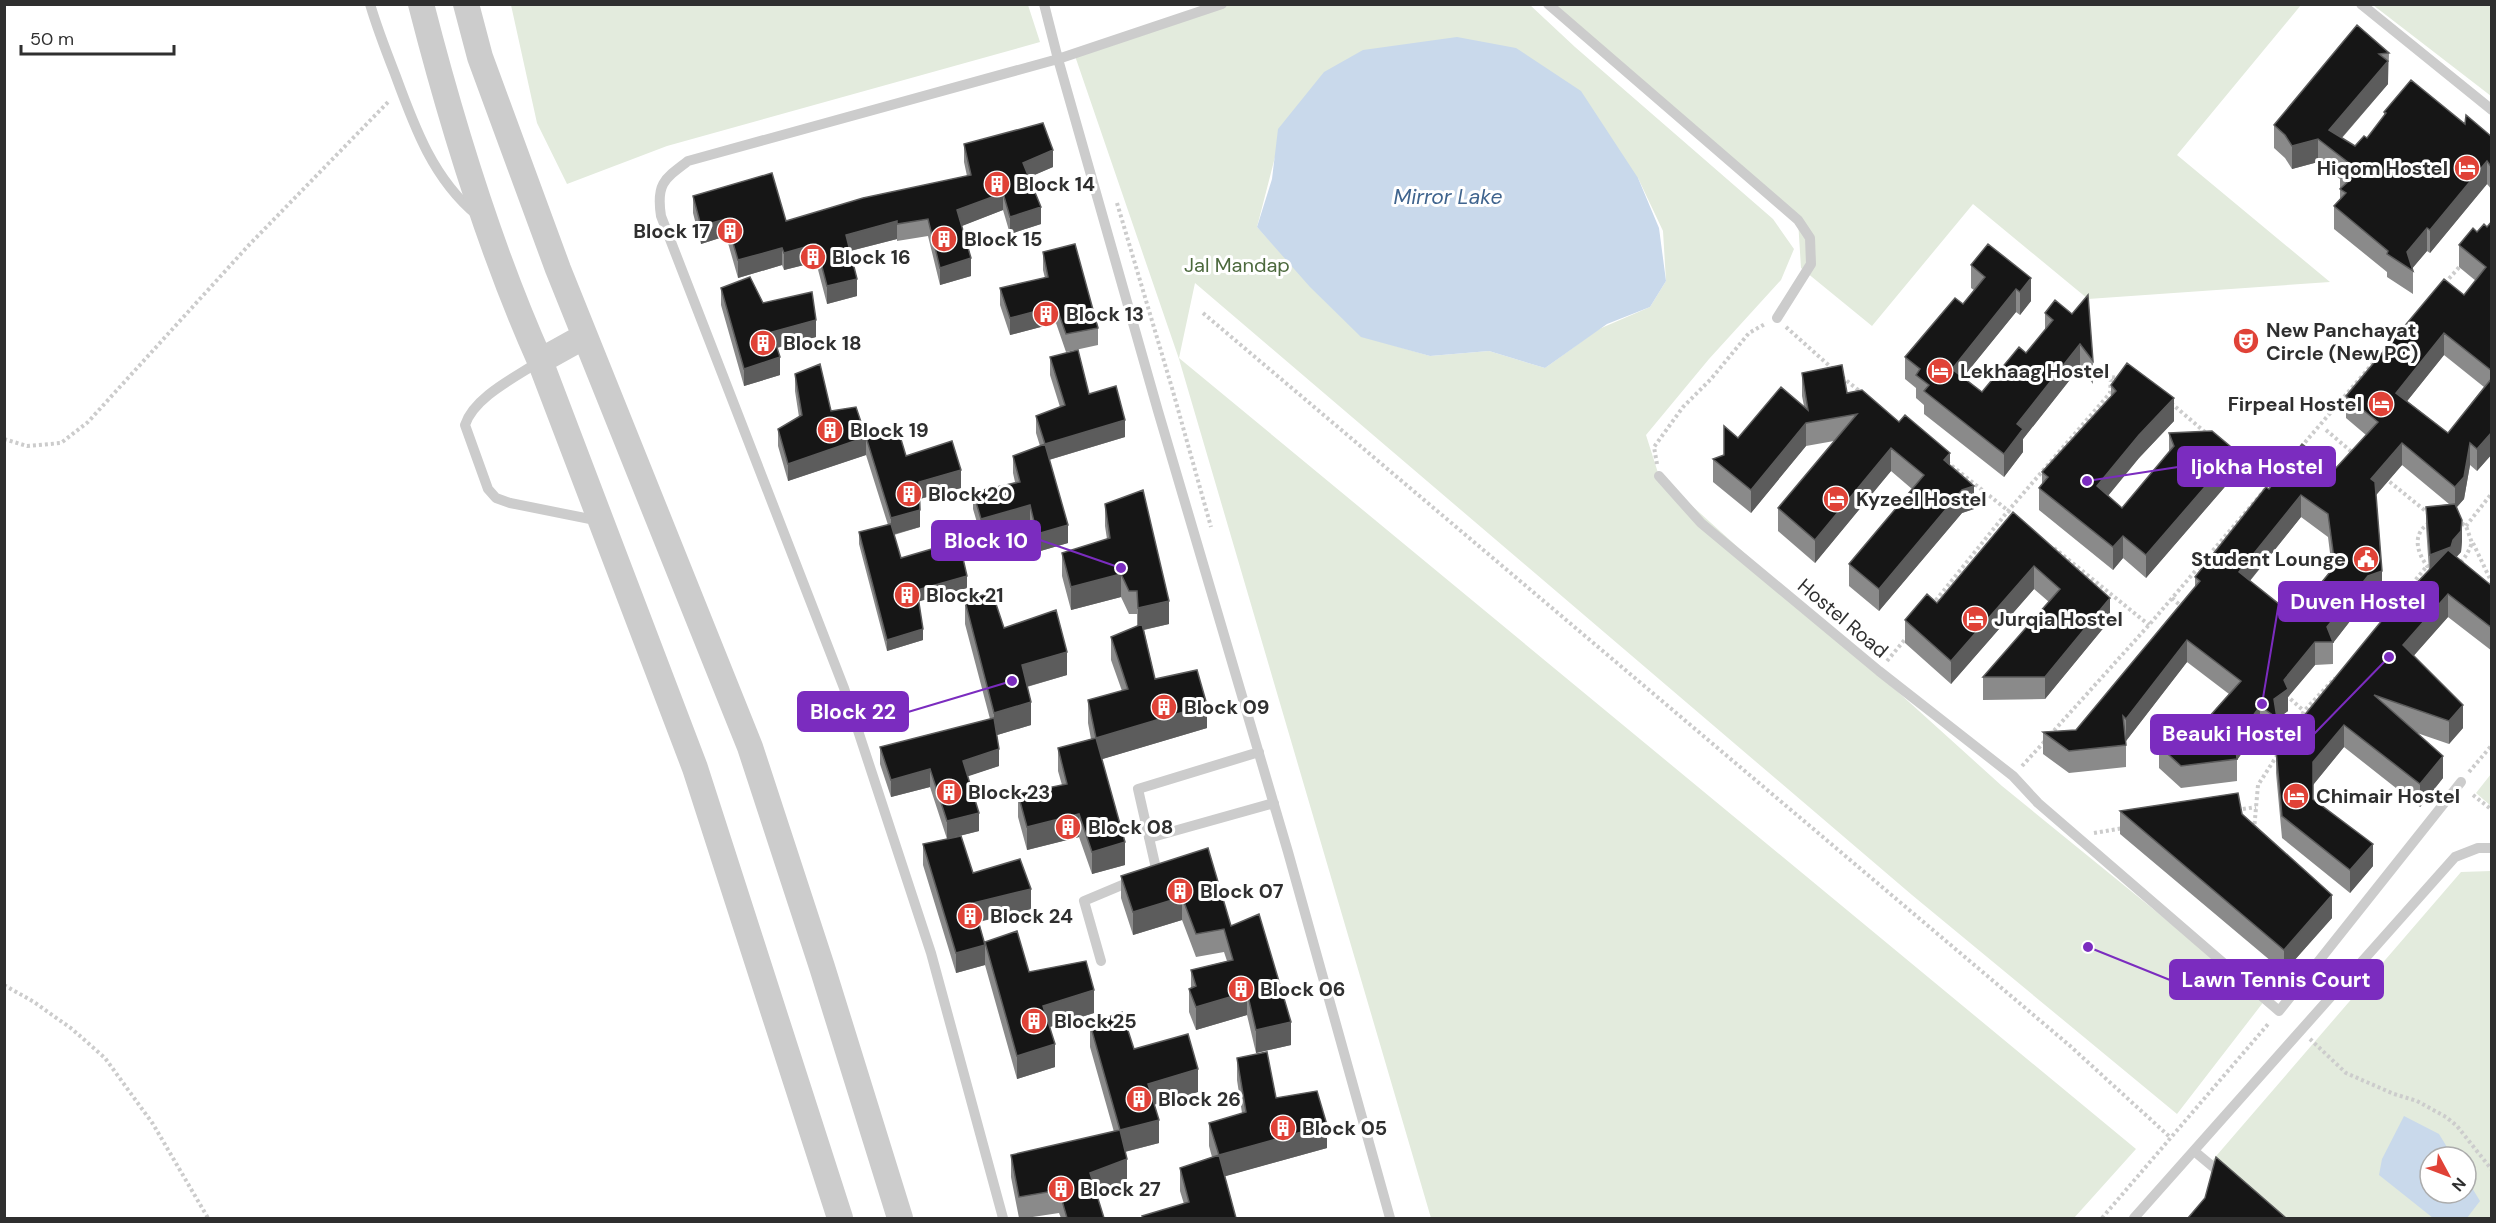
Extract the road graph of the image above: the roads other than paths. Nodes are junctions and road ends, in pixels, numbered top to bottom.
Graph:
1 (370, 4) edge
2 (421, 4) edge
3 (466, 4) edge
4 (1044, 4) edge
5 (1222, 4) edge
6 (1548, 4) edge
7 (2361, 4) edge
8 (1058, 59) junction
9 (2492, 110) edge
10 (487, 223) junction
11 (1777, 318) road end
12 (585, 336) junction
13 (540, 361) junction
14 (1659, 476) road end
15 (600, 521) junction
16 (1259, 752) junction
17 (2461, 782) road end
18 (1274, 803) junction
19 (1149, 838) junction
20 (2492, 848) edge
21 (1101, 961) dead end
22 (2194, 1151) junction
23 (2230, 1181) edge
24 (840, 1218) edge
25 (900, 1218) edge
26 (1004, 1218) edge
27 (1390, 1218) edge
28 (2134, 1218) edge

1 - 10 lane
2 - 10 street
3 - 12 street
4 - 8 lane
5 - 8 lane
6 - 11 lane
7 - 9 lane
8 - 16 lane
8 - 26 lane
10 - 13 street
12 - 13 street
12 - 25 street
13 - 15 street
13 - 15 lane
14 - 17 lane, Hostel Road
15 - 24 street
16 - 18 lane
16 - 19 lane
18 - 19 lane
18 - 27 lane
19 - 21 lane
20 - 22 lane
22 - 23 lane
22 - 28 lane

